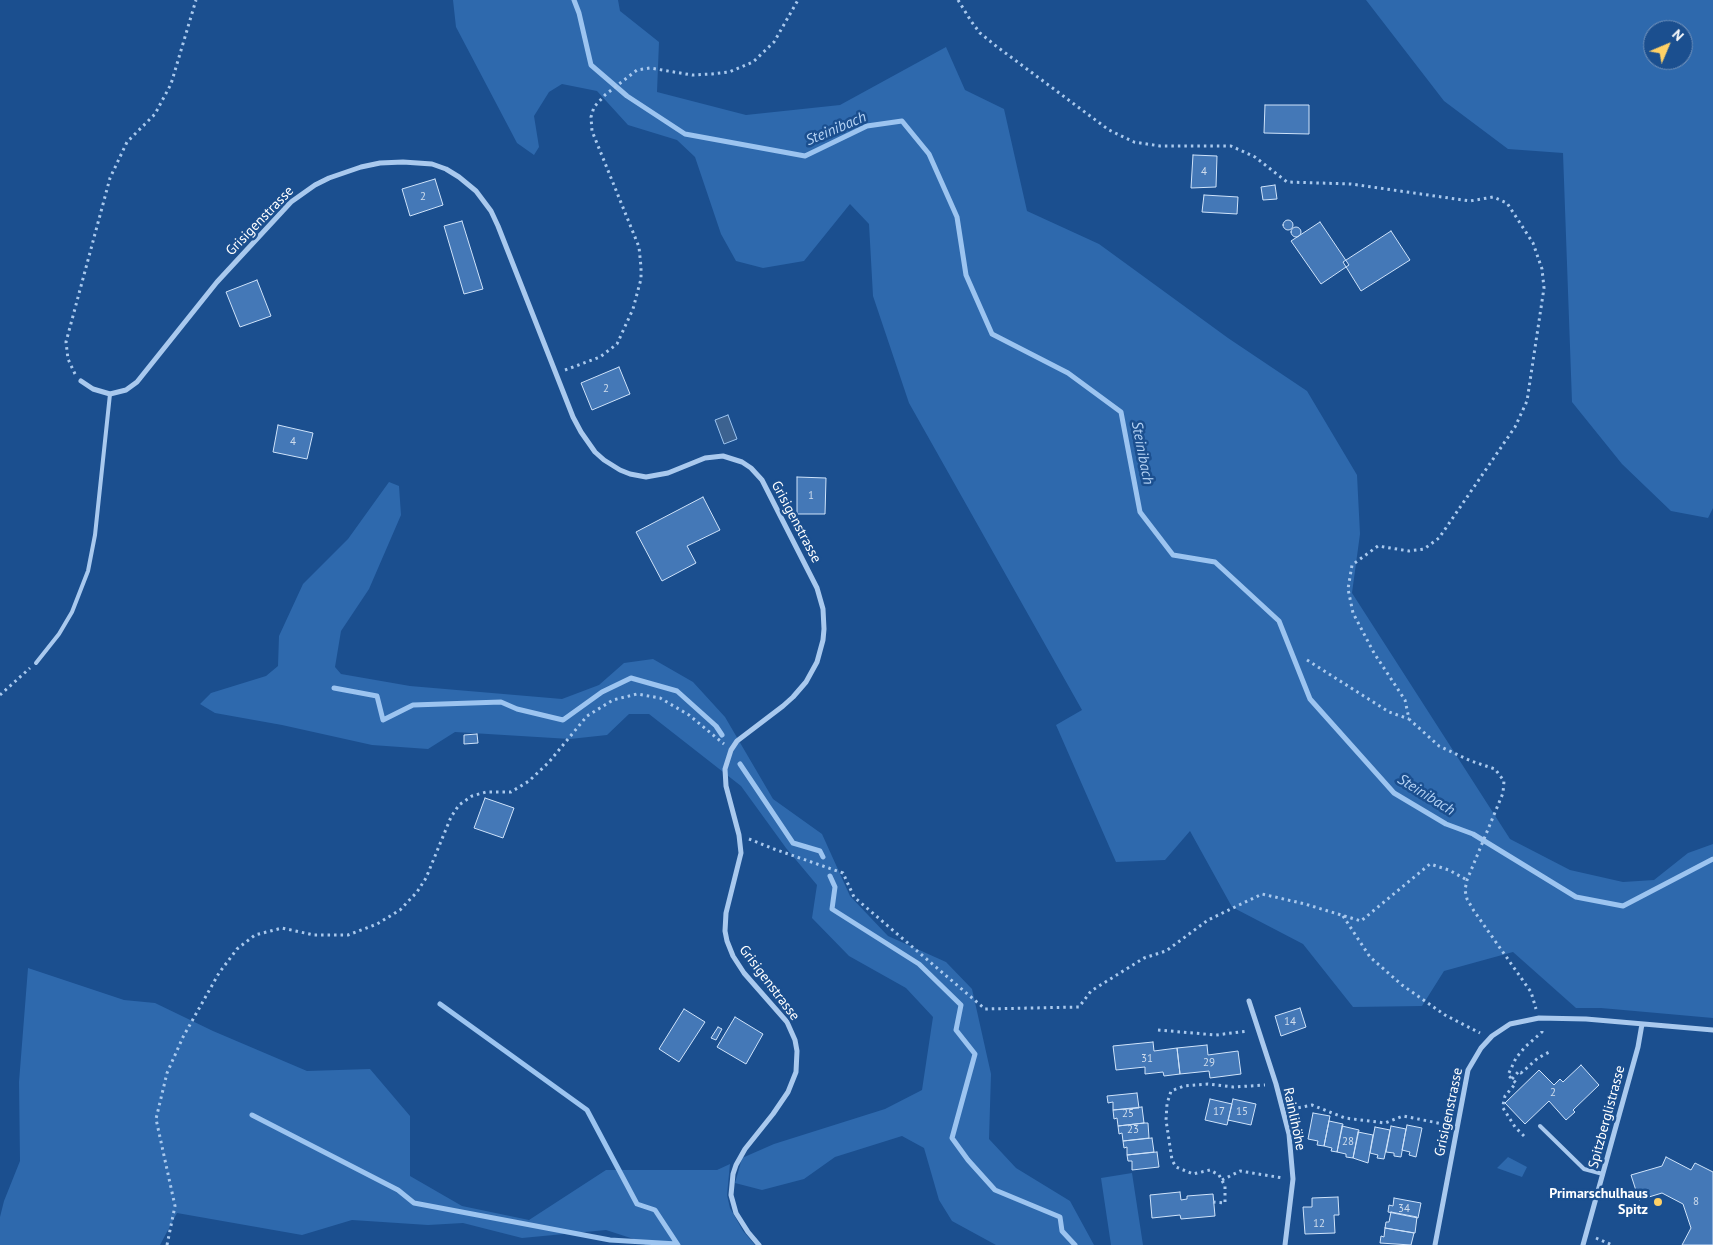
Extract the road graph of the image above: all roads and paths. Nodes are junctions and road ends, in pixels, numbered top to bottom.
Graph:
1 (196, 0) edge
2 (798, 0) edge
3 (958, 0) edge
4 (555, 373) junction
5 (81, 380) joint
6 (110, 394) junction
7 (1307, 660) dead end
8 (36, 663) joint
9 (0, 695) edge
10 (1410, 719) junction
11 (731, 750) junction
12 (739, 835) junction
13 (1467, 880) junction
14 (1343, 916) junction
15 (1249, 1001) dead end
16 (1539, 1018) junction
17 (1642, 1024) junction
18 (1259, 1029) junction
19 (1542, 1029) dead end
20 (1158, 1030) dead end
21 (1713, 1030) edge
22 (1489, 1038) junction
23 (1551, 1051) dead end
24 (1512, 1078) junction
25 (1276, 1084) junction
26 (1283, 1110) junction
27 (1456, 1126) junction
28 (1540, 1126) dead end
29 (1524, 1136) dead end
30 (1603, 1174) junction
31 (1277, 1177) dead end
32 (1222, 1180) junction
33 (1213, 1202) dead end
34 (1606, 1242) dead end
35 (167, 1245) edge
36 (759, 1245) edge
37 (1285, 1245) edge
38 (1434, 1245) edge
39 (1583, 1245) edge
40 (1612, 1245) edge

1 - 5 path
2 - 4 path
3 - 10 path
4 - 6 street, Grisigenstrasse
4 - 11 street, Grisigenstrasse
5 - 6 street
6 - 8 lane
7 - 10 path
8 - 9 path
10 - 13 path
11 - 12 street, Grisigenstrasse
11 - 35 path
12 - 14 path
12 - 36 street, Grisigenstrasse
13 - 14 path
13 - 16 path
14 - 22 path
15 - 18 street, Rainlihöhe
16 - 17 street, Grisigenstrasse
16 - 22 street, Grisigenstrasse
17 - 21 street, Grisigenstrasse
17 - 30 street, Spitzberglistrasse
18 - 20 path
18 - 25 street, Rainlihöhe
19 - 24 path
22 - 27 street, Grisigenstrasse
23 - 24 path
24 - 29 path
25 - 26 street, Rainlihöhe
25 - 32 path
26 - 27 path
26 - 37 street, Rainlihöhe
27 - 38 street, Grisigenstrasse
28 - 30 lane
30 - 39 street, Spitzberglistrasse
31 - 32 path
32 - 33 path
34 - 40 path

